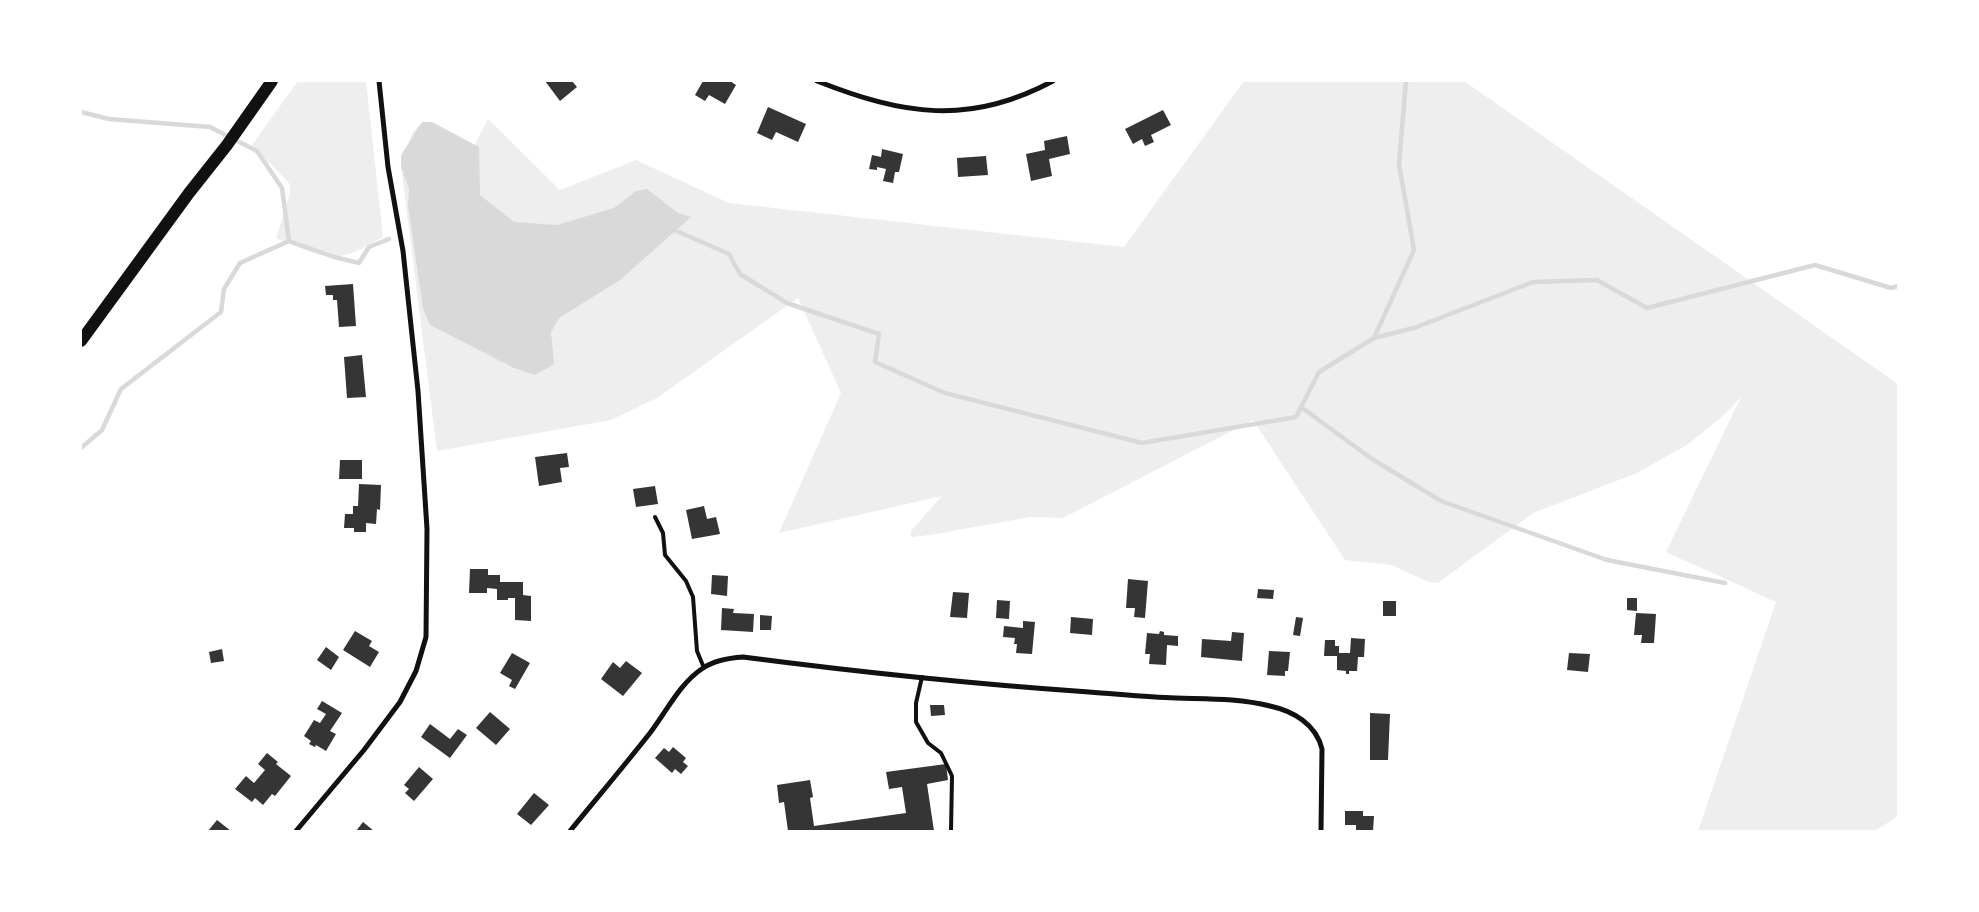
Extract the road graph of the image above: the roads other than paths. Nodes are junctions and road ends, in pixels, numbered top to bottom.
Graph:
1 (272, 81) edge
2 (379, 81) edge
3 (817, 81) edge
4 (1053, 81) edge
5 (81, 341) edge
6 (655, 517) dead end
7 (704, 668) junction
8 (922, 677) junction
9 (296, 831) edge
10 (570, 831) edge
11 (950, 831) edge
12 (1321, 831) edge

1 - 5 main road
2 - 9 street
3 - 4 street
6 - 7 lane
7 - 8 street
7 - 10 street
8 - 11 lane
8 - 12 street

